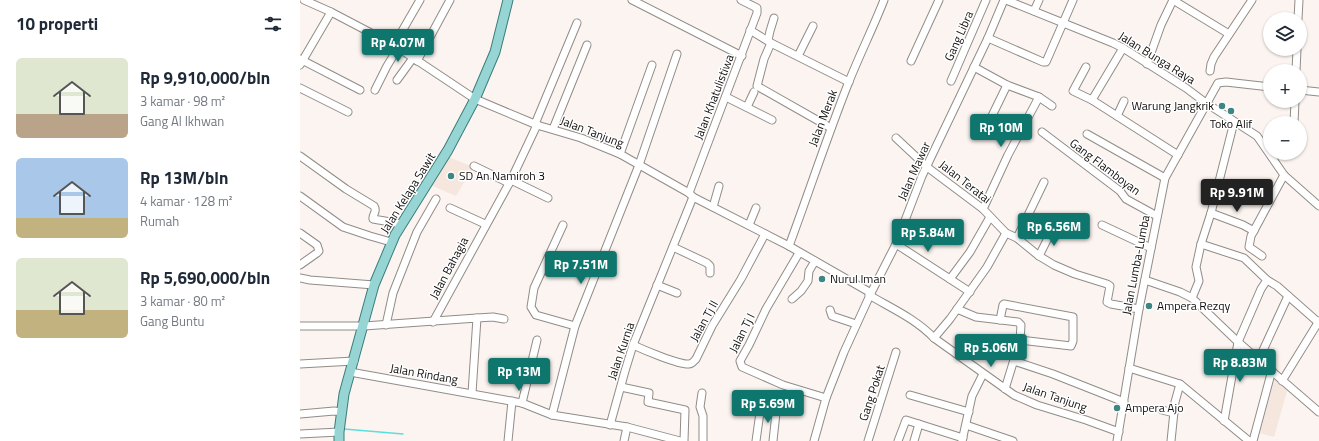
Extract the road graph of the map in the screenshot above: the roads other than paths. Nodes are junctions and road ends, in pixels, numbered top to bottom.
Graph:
1 (304, 0) edge
2 (420, 0) edge
3 (450, 0) edge
4 (508, 0) edge
5 (632, 0) edge
6 (741, 0) edge
7 (884, 0) edge
8 (939, 0) edge
9 (986, 0) edge
10 (1005, 0) edge
11 (1039, 0) edge
12 (1073, 0) edge
13 (1173, 0) edge
14 (1252, 0) edge
15 (1297, 0) edge
16 (1034, 11) junction
17 (331, 12) junction
18 (1298, 12) edge
19 (774, 18) dead end
20 (1063, 22) junction
21 (577, 23) dead end
22 (813, 26) dead end
23 (750, 30) junction
24 (1229, 34) junction
25 (988, 38) junction
26 (770, 42) junction
27 (587, 45) dead end
28 (396, 47) junction
29 (1123, 48) junction
30 (677, 54) dead end
31 (742, 56) junction
32 (798, 56) junction
33 (415, 60) junction
34 (301, 61) edge
35 (911, 62) dead end
36 (1147, 64) junction
37 (652, 65) dead end
38 (974, 67) junction
39 (1086, 67) dead end
40 (1210, 71) dead end
41 (397, 80) dead end
42 (951, 81) dead end
43 (849, 82) junction
44 (1007, 84) junction
45 (1263, 86) edge
46 (300, 88) edge
47 (360, 90) dead end
48 (375, 90) dead end
49 (1307, 91) edge
50 (754, 92) dead end
51 (1319, 92) edge
52 (726, 97) junction
53 (1039, 97) junction
54 (475, 99) junction
55 (1092, 100) junction
56 (1124, 101) dead end
57 (1206, 103) junction
58 (1052, 106) dead end
59 (747, 107) junction
60 (348, 112) dead end
61 (1117, 116) junction
62 (772, 120) dead end
63 (989, 122) dead end
64 (1234, 122) junction
65 (536, 125) junction
66 (831, 128) junction
67 (553, 129) junction
68 (1042, 132) dead end
69 (1087, 134) dead end
70 (896, 138) dead end
71 (620, 154) junction
72 (1178, 155) junction
73 (300, 156) edge
74 (639, 165) junction
75 (474, 166) dead end
76 (927, 167) junction
77 (1284, 175) junction
78 (1166, 178) junction
79 (510, 182) junction
80 (1044, 182) dead end
81 (719, 186) dead end
82 (691, 195) junction
83 (300, 196) edge
84 (548, 198) dead end
85 (436, 199) dead end
86 (713, 206) junction
87 (1319, 206) edge
88 (450, 208) dead end
89 (756, 208) dead end
90 (983, 209) junction
91 (1211, 213) junction
92 (1157, 216) junction
93 (990, 217) junction
94 (402, 224) junction
95 (485, 224) junction
96 (562, 225) dead end
97 (1102, 225) dead end
98 (748, 226) junction
99 (1052, 230) dead end
100 (1254, 231) junction
101 (300, 233) edge
102 (1006, 233) junction
103 (765, 234) junction
104 (1017, 238) junction
105 (391, 242) junction
106 (896, 244) junction
107 (1201, 244) junction
108 (789, 246) junction
109 (673, 247) junction
110 (1151, 248) junction
111 (799, 253) junction
112 (1039, 256) junction
113 (1262, 256) dead end
114 (815, 262) junction
115 (300, 265) edge
116 (710, 273) dead end
117 (300, 278) edge
118 (950, 279) junction
119 (1145, 280) junction
120 (1267, 280) junction
121 (374, 285) junction
122 (658, 286) junction
123 (970, 292) junction
124 (678, 293) dead end
125 (870, 294) junction
126 (1288, 296) junction
127 (1192, 298) junction
128 (792, 299) dead end
129 (957, 309) junction
130 (1139, 309) junction
131 (830, 310) dead end
132 (477, 318) junction
133 (504, 319) dead end
134 (1000, 320) junction
135 (433, 322) junction
136 (1319, 322) edge
137 (856, 324) junction
138 (386, 325) junction
139 (300, 326) edge
140 (364, 326) junction
141 (575, 326) junction
142 (934, 338) junction
143 (536, 340) dead end
144 (1020, 340) junction
145 (1238, 342) junction
146 (634, 345) junction
147 (896, 352) dead end
148 (1259, 359) junction
149 (354, 361) junction
150 (1014, 361) junction
151 (300, 364) edge
152 (1129, 368) junction
153 (1272, 370) junction
154 (350, 372) junction
155 (983, 374) junction
156 (1282, 381) junction
157 (1180, 384) junction
158 (621, 387) junction
159 (1005, 389) junction
160 (472, 393) junction
161 (702, 393) dead end
162 (910, 395) dead end
163 (826, 398) junction
164 (512, 401) junction
165 (1124, 402) junction
166 (522, 403) junction
167 (761, 405) dead end
168 (1162, 410) dead end
169 (342, 412) junction
170 (969, 412) junction
171 (1319, 412) edge
172 (776, 413) dead end
173 (1174, 413) junction
174 (300, 414) edge
175 (552, 415) junction
176 (1224, 421) junction
177 (919, 424) junction
178 (610, 425) junction
179 (966, 425) junction
180 (627, 427) junction
181 (1119, 432) junction
182 (300, 434) edge
183 (339, 437) edge
184 (962, 440) edge
185 (508, 441) edge
186 (624, 441) edge
187 (680, 441) edge
188 (684, 441) edge
189 (703, 441) edge
190 (756, 441) edge
191 (773, 441) edge
192 (814, 441) edge
193 (868, 441) edge
194 (898, 441) edge
195 (914, 441) edge
196 (1013, 441) edge
197 (1117, 441) edge
198 (1171, 441) edge
199 (1249, 441) edge
200 (1253, 441) edge

1 - 17 street, Jalan Tanjung
2 - 28 street
3 - 33 street
4 - 54 main road, Jalan Kelapa Sawit
5 - 31 street
6 - 23 street, Jalan Khatulistiwa
7 - 43 street, Jalan Merak
8 - 35 street
9 - 42 street, Gang Libra
10 - 16 street, Jalan Bunga Raya
10 - 25 street, Jalan Mawar
11 - 16 street
12 - 20 street
13 - 24 street
13 - 36 street
14 - 24 street
15 - 18 street
16 - 20 street, Jalan Bunga Raya
17 - 28 street, Jalan Tanjung
17 - 34 street
19 - 26 street
20 - 25 street
20 - 29 street, Jalan Bunga Raya
21 - 65 street, Jalan Bahagia
22 - 32 street
23 - 26 street
23 - 31 street, Jalan Khatulistiwa
24 - 40 street
25 - 38 street, Jalan Mawar
26 - 32 street
26 - 66 street
27 - 67 street
28 - 33 street, Jalan Tanjung
28 - 48 street
29 - 36 street, Jalan Bunga Raya
29 - 55 street
30 - 74 street
31 - 52 street, Jalan Khatulistiwa
32 - 43 street
33 - 41 street
33 - 54 street, Jalan Tanjung
34 - 47 street
36 - 57 street, Jalan Bunga Raya
37 - 71 street
38 - 44 street
38 - 76 street, Jalan Mawar
39 - 55 street
43 - 66 street, Jalan Merak
44 - 53 street
44 - 63 street
45 - 57 street, Jalan Lumba-Lumba
46 - 60 street
49 - 51 street
50 - 59 street
52 - 59 street
52 - 82 street, Jalan Khatulistiwa
53 - 58 street
53 - 90 street
54 - 65 street, Jalan Tanjung
54 - 94 main road, Jalan Kelapa Sawit
55 - 61 street
56 - 61 street
57 - 64 street, Jalan Bunga Raya
57 - 72 street, Jalan Lumba-Lumba
59 - 62 street
61 - 72 street
64 - 77 street, Jalan Bunga Raya
64 - 91 street
65 - 67 street, Jalan Tanjung
65 - 79 street, Jalan Bahagia
66 - 108 street, Jalan Merak
67 - 71 street, Jalan Tanjung
68 - 92 street, Gang Flamboyan
69 - 78 street
70 - 76 street, Jalan Teratai
71 - 74 street, Jalan Tanjung
72 - 78 street, Jalan Lumba-Lumba
73 - 94 street
74 - 82 street, Jalan Tanjung
74 - 141 street
75 - 79 street
76 - 90 street, Jalan Teratai
76 - 106 street, Jalan Mawar
77 - 87 street, Jalan Bunga Raya
77 - 100 street
78 - 92 street, Jalan Lumba-Lumba
79 - 84 street
79 - 95 street, Jalan Bahagia
80 - 104 street
81 - 86 street
82 - 86 street, Jalan Tanjung
82 - 109 street, Jalan Kurnia
83 - 105 street
85 - 138 street
86 - 98 street, Jalan Tanjung
88 - 95 street
89 - 98 street
90 - 93 street, Jalan Teratai
91 - 100 street
91 - 107 street
92 - 110 street, Jalan Lumba-Lumba
93 - 102 street, Jalan Teratai
93 - 118 street
94 - 105 main road, Jalan Kelapa Sawit
95 - 135 street, Jalan Bahagia
96 - 141 street
97 - 110 street
98 - 103 street, Jalan Tanjung
99 - 112 street
100 - 113 street
101 - 115 street
102 - 104 street, Jalan Teratai
102 - 123 street
103 - 108 street, Jalan Tanjung
103 - 146 street, Jalan Tj II
104 - 112 street, Jalan Teratai
105 - 121 main road, Jalan Kelapa Sawit
106 - 118 street
106 - 125 street, Jalan Mawar
107 - 120 street
107 - 127 street
108 - 111 street, Jalan Tanjung
109 - 116 street
109 - 122 street, Jalan Kurnia
110 - 119 street, Jalan Lumba-Lumba
111 - 114 street, Jalan Tanjung
111 - 163 street, Jalan Tj I
112 - 130 street, Jalan Teratai
114 - 125 street, Jalan Tanjung
114 - 128 street
117 - 121 street
118 - 123 street
119 - 127 street
119 - 130 street, Jalan Lumba-Lumba
120 - 126 street
120 - 145 street
121 - 140 main road, Jalan Kelapa Sawit
122 - 124 street
122 - 146 street, Jalan Kurnia
123 - 129 street
125 - 137 street, Jalan Mawar
125 - 142 street, Jalan Tanjung
126 - 136 street
126 - 148 street
127 - 145 street
129 - 134 street
129 - 142 street
130 - 152 street, Jalan Lumba-Lumba
131 - 137 street
132 - 133 street
132 - 135 street
132 - 160 street
134 - 144 street
134 - 144 street
135 - 138 street
136 - 156 street
137 - 163 street, Jalan Mawar
138 - 140 street
139 - 140 street
140 - 149 main road, Jalan Kelapa Sawit
141 - 175 street
142 - 155 street, Jalan Tanjung
143 - 166 street
144 - 150 street
145 - 148 street
145 - 176 street
146 - 158 street, Jalan Kurnia
147 - 193 street, Gang Pokat
148 - 153 street
149 - 151 street
149 - 154 main road, Jalan Kelapa Sawit
150 - 159 street
150 - 165 street
152 - 157 street
152 - 165 street, Jalan Lumba-Lumba
153 - 156 street
153 - 200 street
154 - 160 street, Jalan Rindang
154 - 169 main road, Jalan Kelapa Sawit
155 - 159 street, Jalan Tanjung
155 - 170 street
156 - 171 street
157 - 173 street
157 - 176 street
158 - 178 street, Jalan Kurnia
158 - 188 street
159 - 181 street, Jalan Tanjung
160 - 164 street, Jalan Rindang
161 - 189 street
162 - 170 street
163 - 192 street, Jalan Mawar
164 - 166 street, Jalan Rindang
164 - 185 street
165 - 181 street, Jalan Lumba-Lumba
166 - 175 street, Jalan Rindang
167 - 190 street
168 - 173 street
169 - 174 street
169 - 183 main road, Jalan Kelapa Sawit
170 - 179 street
172 - 191 street
173 - 198 street
175 - 178 street, Jalan Rindang
176 - 199 street
177 - 184 street
177 - 194 street
177 - 195 street
178 - 180 street, Jalan Rindang
179 - 184 street
179 - 196 street
180 - 186 street
180 - 187 street, Jalan Rindang
181 - 197 street, Jalan Lumba-Lumba
182 - 183 street

